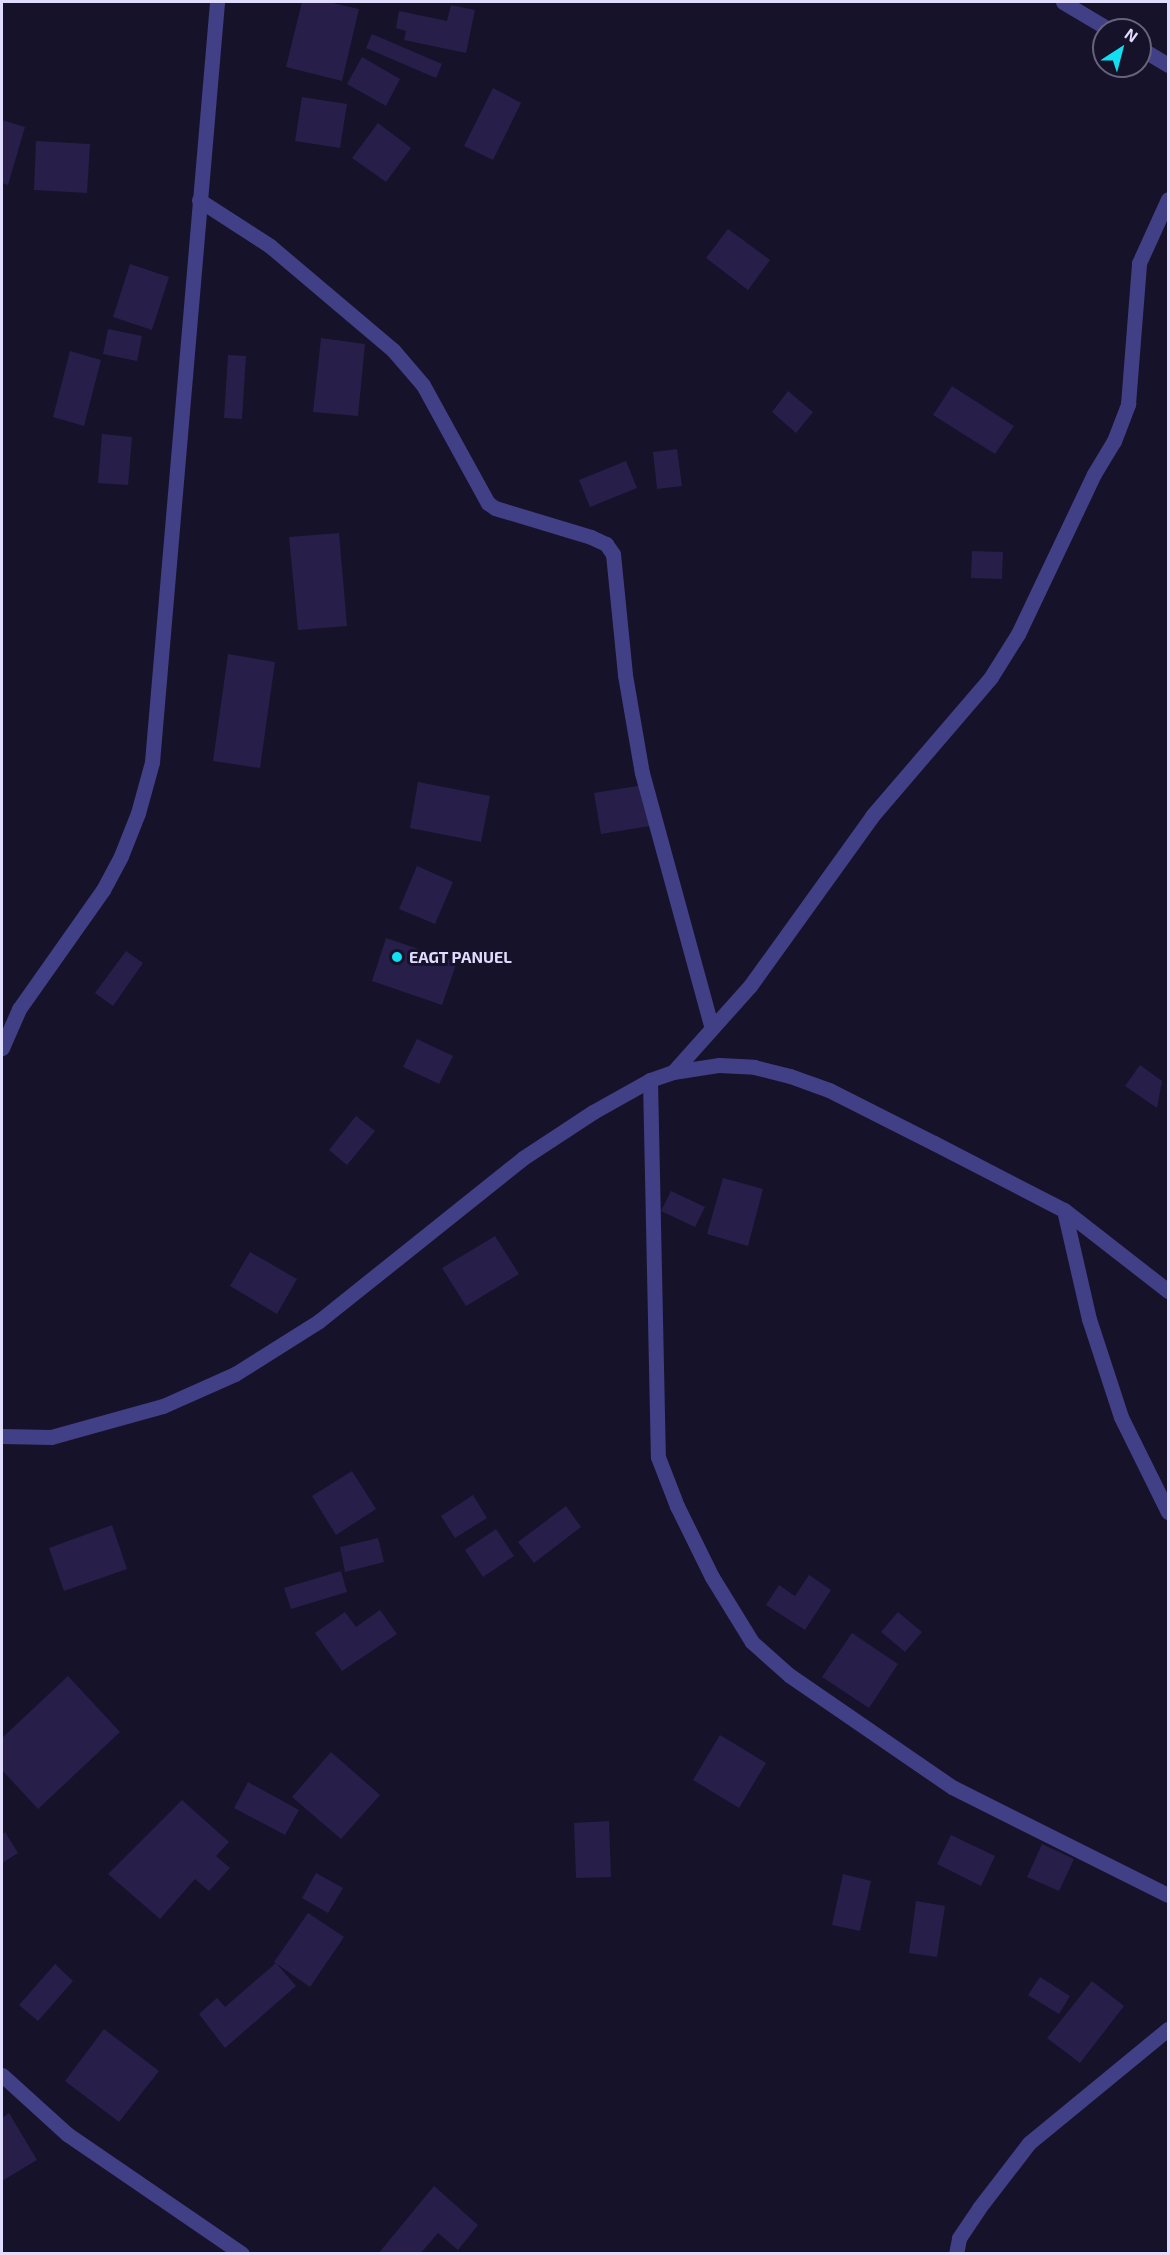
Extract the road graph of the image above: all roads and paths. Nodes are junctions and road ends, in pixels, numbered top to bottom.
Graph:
1 (217, 2) edge
2 (1063, 2) edge
3 (1092, 19) edge
4 (1152, 55) edge
5 (1168, 65) edge
6 (1168, 199) edge
7 (199, 200) junction
8 (711, 1026) junction
9 (2, 1048) edge
10 (673, 1072) junction
11 (650, 1080) junction
12 (1064, 1210) junction
13 (1168, 1291) edge
14 (2, 1436) edge
15 (1168, 1512) edge
16 (1168, 1895) edge
17 (1168, 2029) edge
18 (2, 2075) edge
19 (242, 2253) edge
20 (956, 2253) edge

1 - 7 street
2 - 3 street
4 - 5 street
6 - 8 street
7 - 8 street
7 - 9 street
8 - 10 street
10 - 11 street
10 - 12 street
11 - 14 street
11 - 16 street
12 - 13 street
12 - 15 street
17 - 20 street
18 - 19 street

